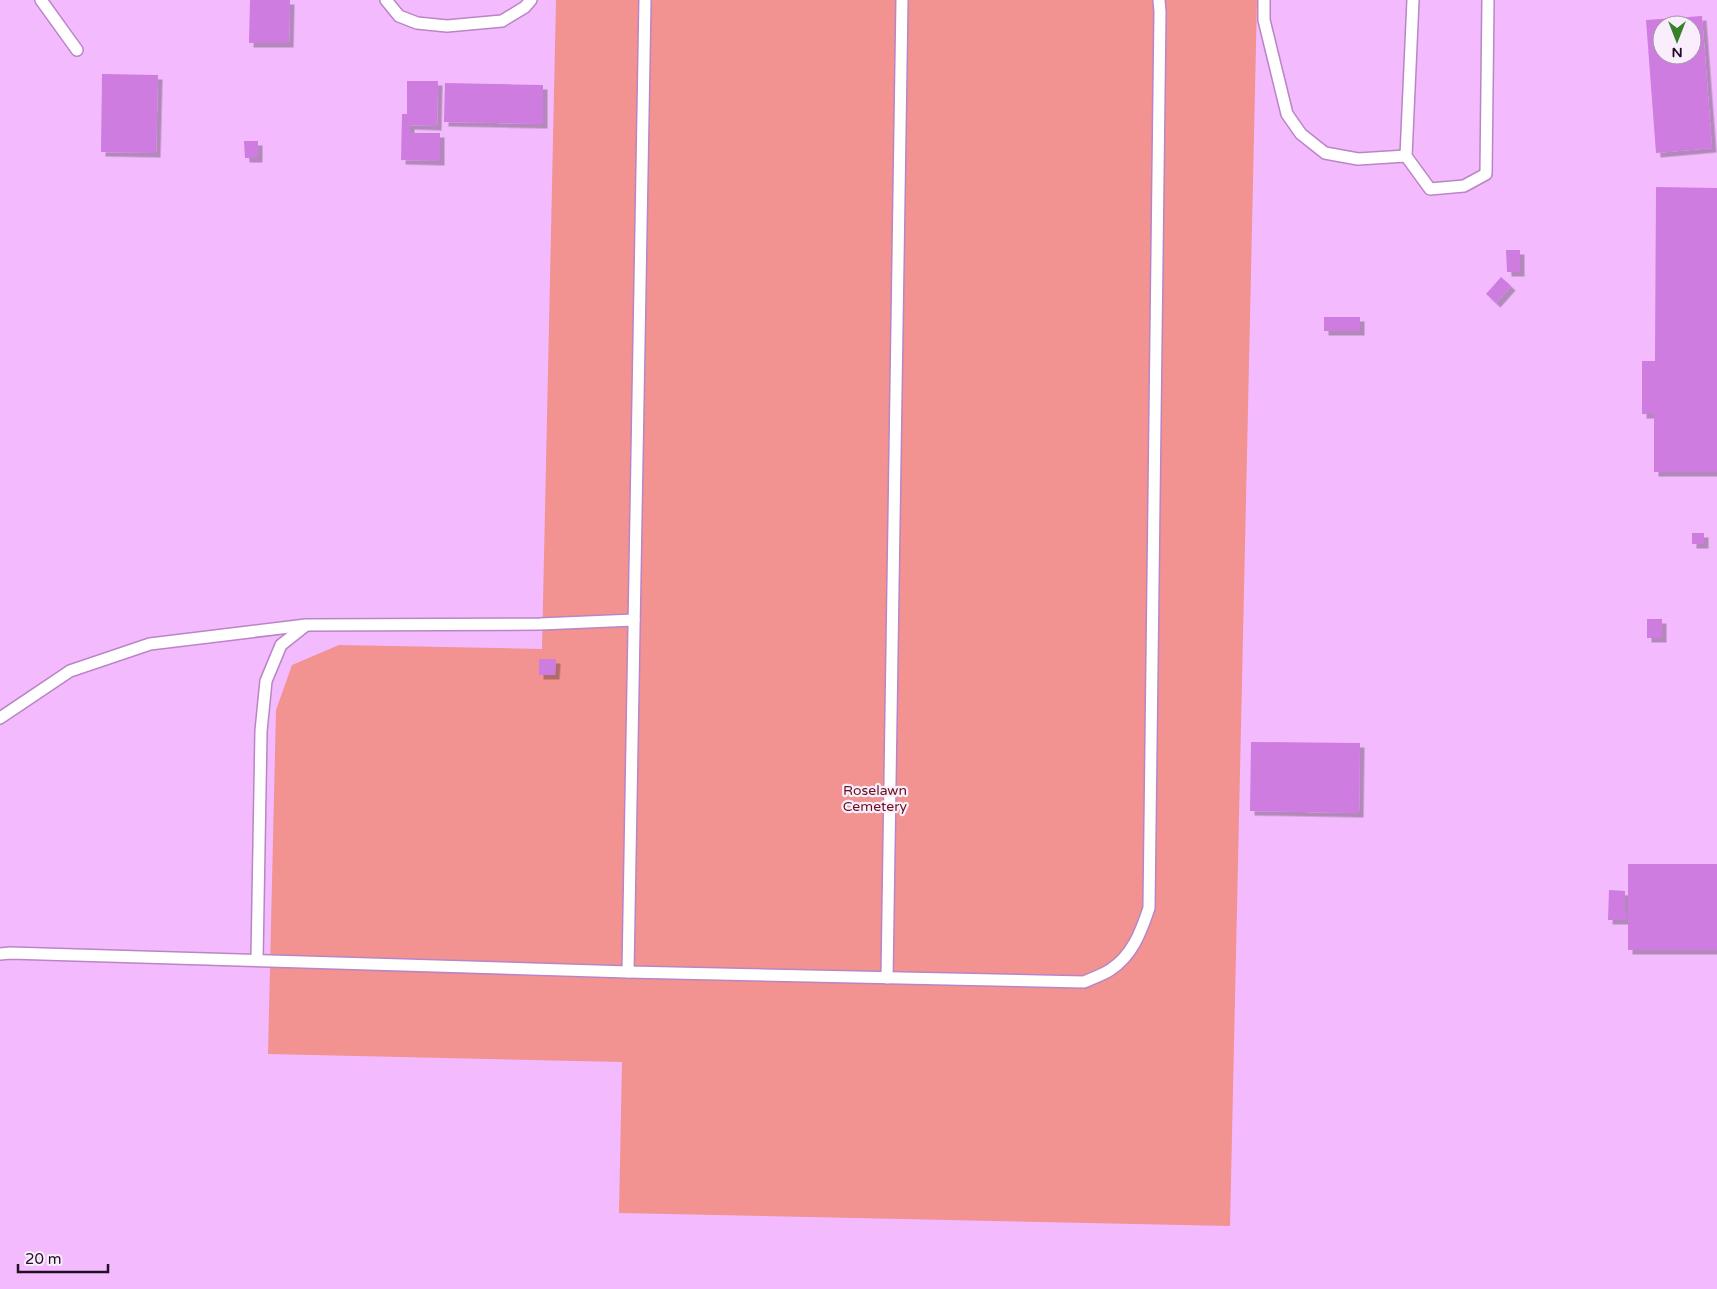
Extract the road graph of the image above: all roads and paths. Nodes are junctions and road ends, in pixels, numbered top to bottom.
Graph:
1 (41, 0) edge
2 (386, 0) edge
3 (531, 0) edge
4 (645, 0) edge
5 (902, 0) edge
6 (1158, 0) edge
7 (1264, 0) edge
8 (1413, 0) edge
9 (1488, 0) edge
10 (77, 50) dead end
11 (1406, 156) junction
12 (634, 620) junction
13 (306, 625) junction
14 (0, 718) edge
15 (0, 954) edge
16 (257, 960) junction
17 (628, 972) junction
18 (887, 978) junction

1 - 10 lane
2 - 3 lane
4 - 12 lane
5 - 18 lane
6 - 18 lane
7 - 11 lane
8 - 11 lane
9 - 11 lane
12 - 13 lane
12 - 17 lane
13 - 14 lane
13 - 16 lane
15 - 16 lane
16 - 17 lane
17 - 18 lane

